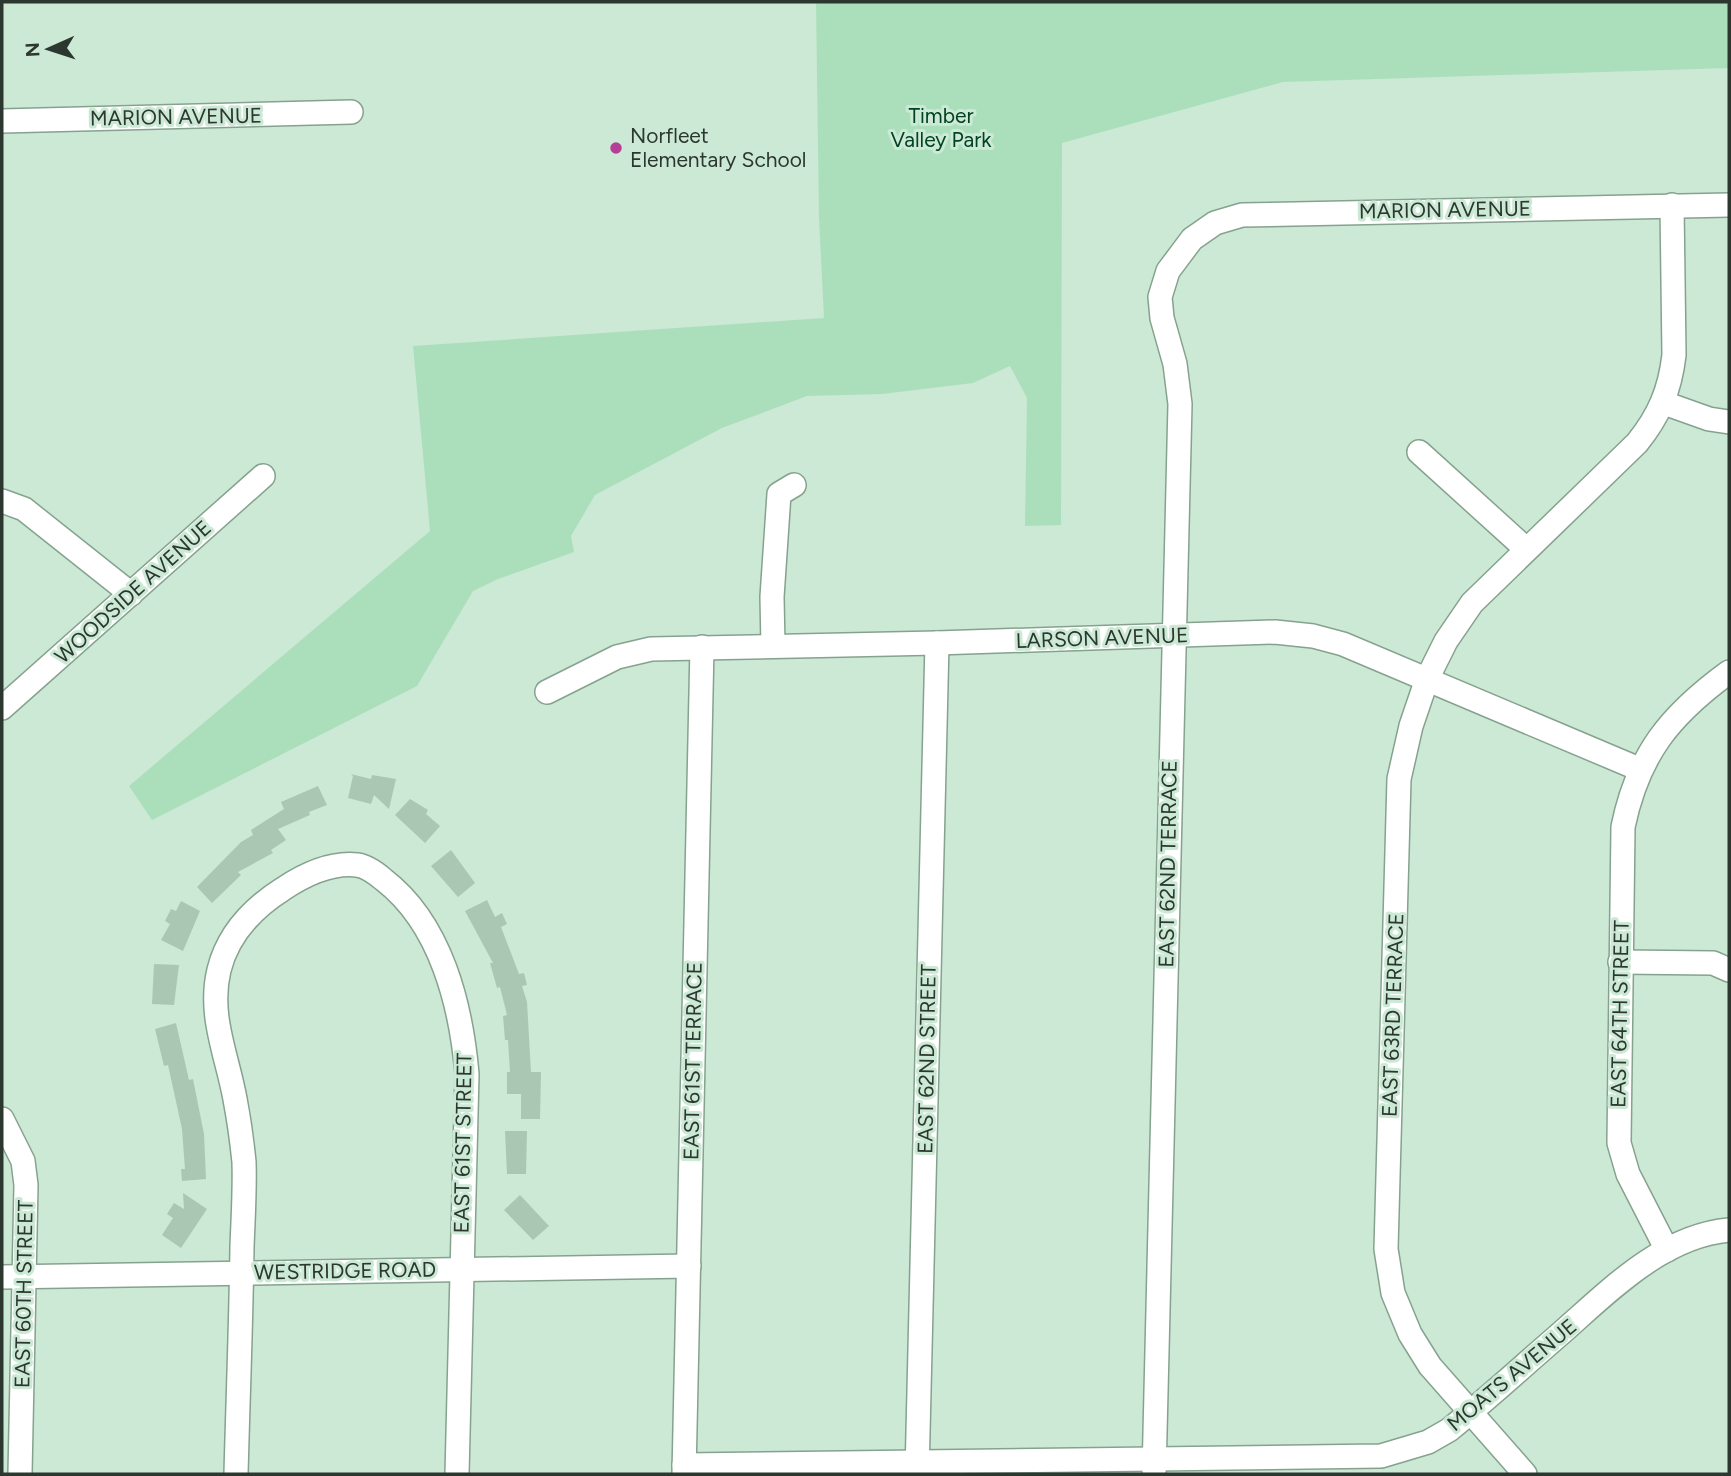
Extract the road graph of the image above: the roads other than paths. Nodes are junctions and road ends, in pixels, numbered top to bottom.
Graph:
1 (351, 112) dead end
2 (2, 121) edge
3 (1672, 205) junction
4 (1729, 205) edge
5 (1177, 260) joint
6 (1664, 403) junction
7 (1729, 422) edge
8 (1419, 452) dead end
9 (263, 476) dead end
10 (794, 485) dead end
11 (2, 501) edge
12 (1526, 549) junction
13 (131, 594) junction
14 (1174, 636) junction
15 (937, 643) junction
16 (773, 646) junction
17 (702, 647) junction
18 (1729, 672) edge
19 (1427, 679) junction
20 (547, 692) dead end
21 (2, 708) edge
22 (1639, 769) junction
23 (1620, 962) junction
24 (1729, 970) edge
25 (2, 1119) edge
26 (1729, 1230) edge
27 (1667, 1250) junction
28 (689, 1266) junction
29 (461, 1269) junction
30 (242, 1273) junction
31 (25, 1276) junction
32 (2, 1277) edge
33 (1471, 1412) junction
34 (1154, 1467) edge
35 (917, 1468) edge
36 (684, 1470) edge
37 (20, 1474) edge
38 (236, 1474) edge
39 (457, 1474) edge
40 (1525, 1474) edge

1 - 2 street, MARION AVENUE
3 - 4 street, MARION AVENUE
3 - 5 street, MARION AVENUE
3 - 6 street, EAST 63RD TERRACE
5 - 14 street, EAST 62ND TERRACE
6 - 7 street
6 - 12 street, EAST 63RD TERRACE
8 - 12 street
9 - 13 street, WOODSIDE AVENUE
10 - 16 street
11 - 13 street
12 - 19 street, EAST 63RD TERRACE
13 - 21 street, WOODSIDE AVENUE
14 - 15 street, LARSON AVENUE
14 - 19 street, LARSON AVENUE
14 - 34 street, EAST 62ND TERRACE
15 - 16 street, LARSON AVENUE
15 - 35 street, EAST 62ND STREET
16 - 17 street, LARSON AVENUE
17 - 20 street, LARSON AVENUE
17 - 28 street, EAST 61ST TERRACE
18 - 22 street, EAST 64TH STREET
19 - 22 street, LARSON AVENUE
19 - 33 street, EAST 63RD TERRACE
22 - 23 street, EAST 64TH STREET
23 - 24 street
23 - 27 street, EAST 64TH STREET
25 - 31 street, EAST 60TH STREET
26 - 27 street, MOATS AVENUE
27 - 33 street, MOATS AVENUE
28 - 29 street, WESTRIDGE ROAD
28 - 36 street, EAST 61ST TERRACE
29 - 30 street, WESTRIDGE ROAD
29 - 30 street, EAST 61ST STREET
29 - 39 street, EAST 61ST STREET
30 - 31 street, WESTRIDGE ROAD
30 - 38 street
31 - 32 street, WESTRIDGE ROAD
31 - 37 street, EAST 60TH STREET
33 - 34 street, MOATS AVENUE
33 - 40 street, EAST 63RD TERRACE
34 - 35 street, MOATS AVENUE
35 - 36 street, MOATS AVENUE

